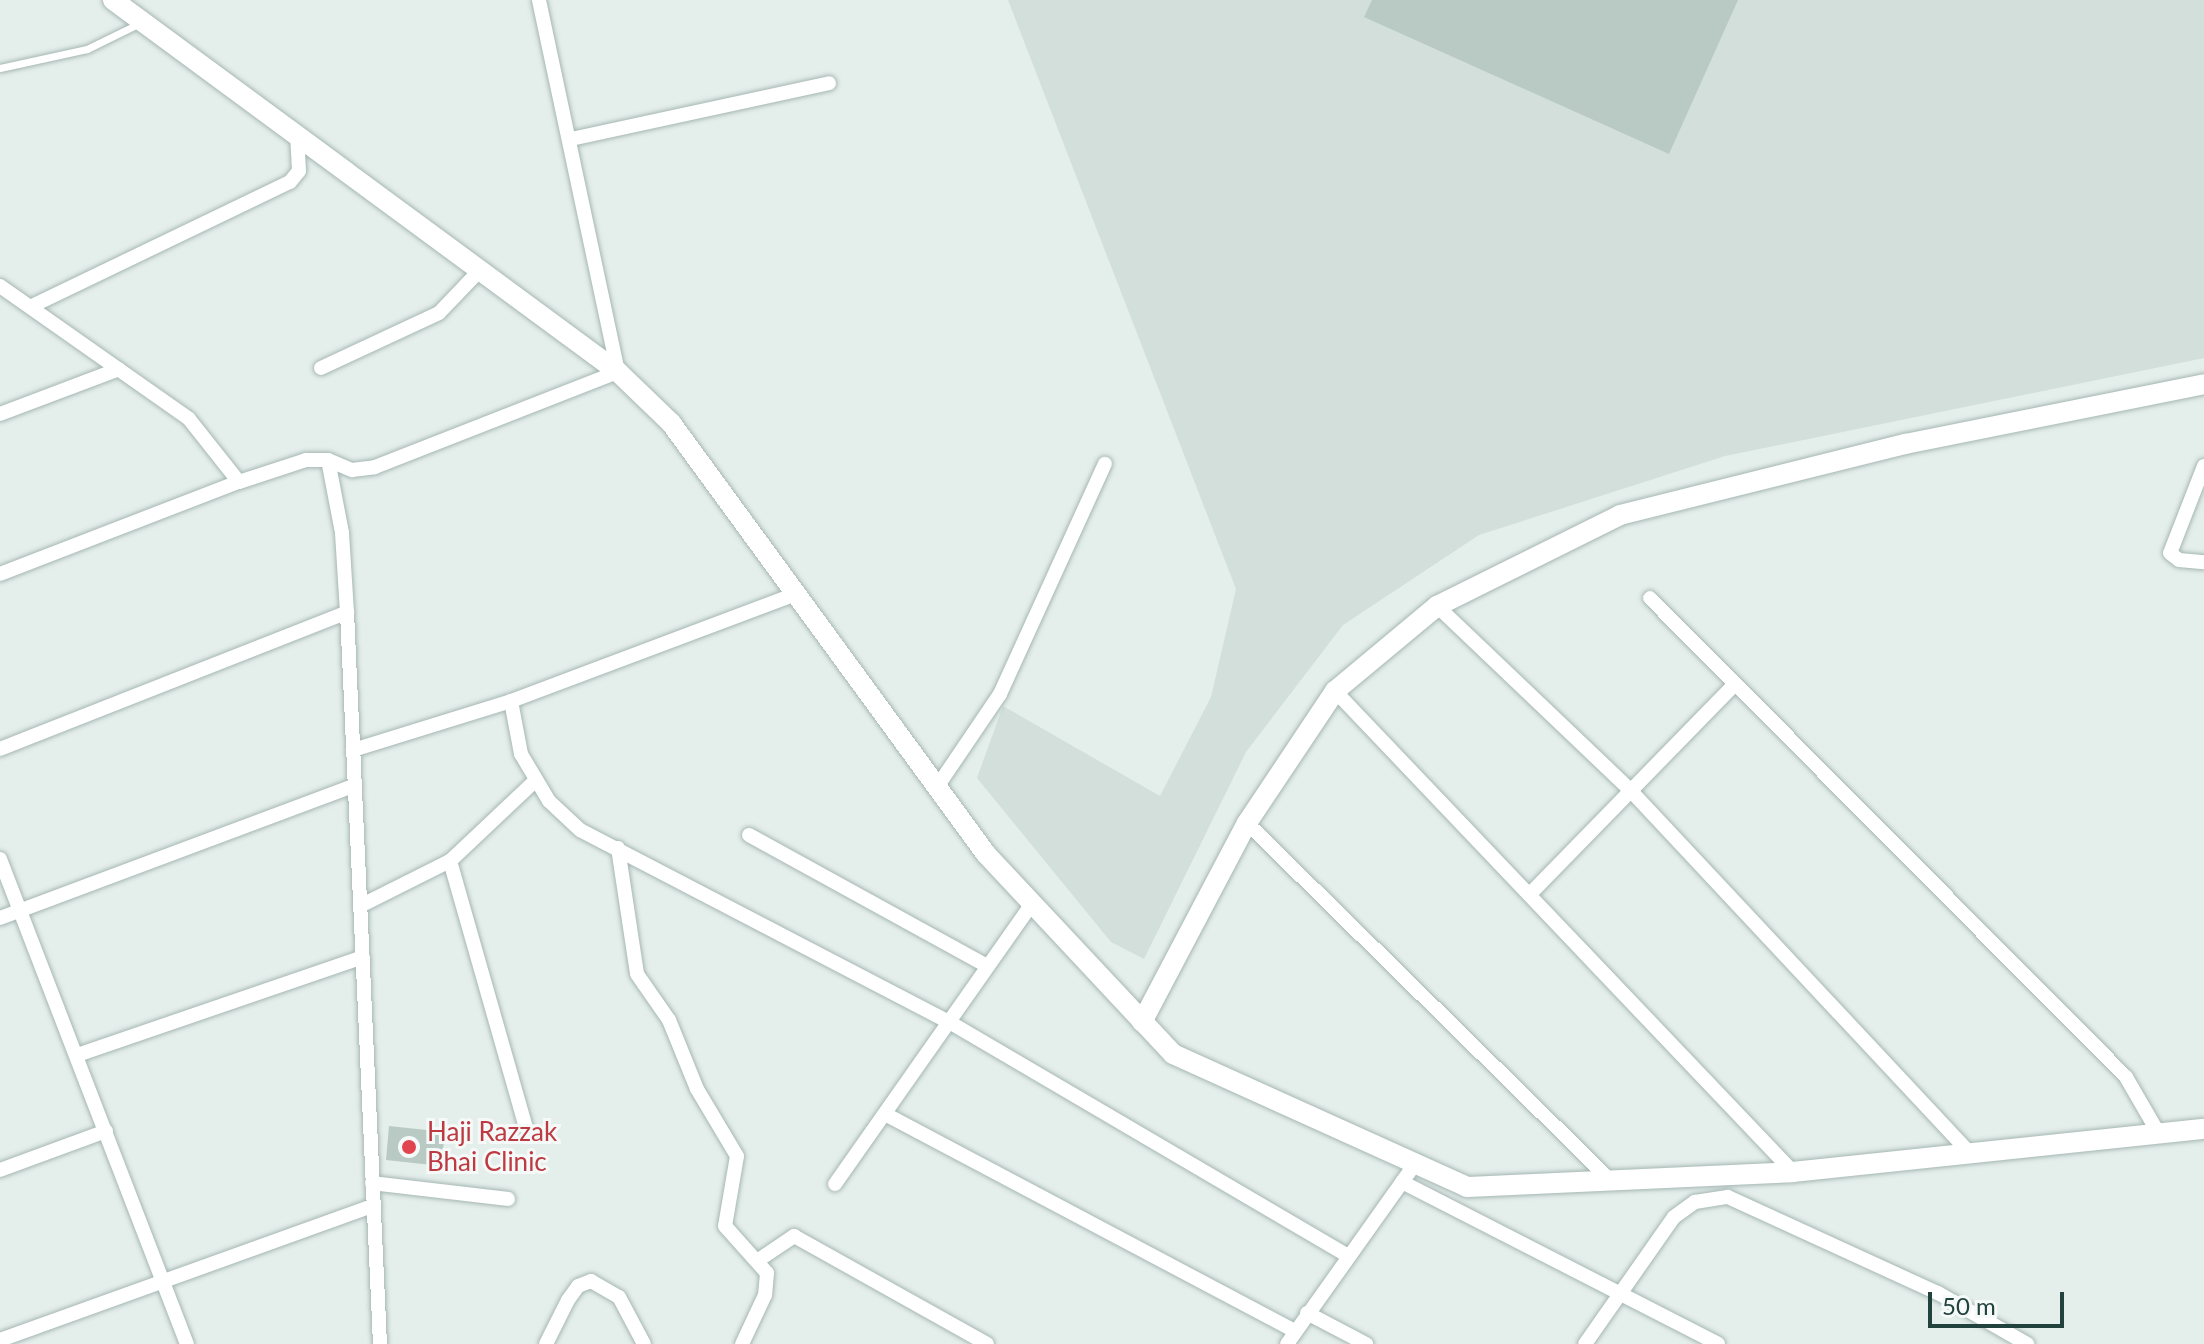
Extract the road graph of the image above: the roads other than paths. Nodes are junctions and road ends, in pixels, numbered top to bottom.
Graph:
1 (113, 0) edge
2 (539, 0) edge
3 (142, 22) junction
4 (0, 68) edge
5 (829, 83) dead end
6 (297, 135) junction
7 (571, 139) junction
8 (481, 269) junction
9 (0, 286) edge
10 (32, 306) junction
11 (321, 368) dead end
12 (119, 369) junction
13 (618, 372) junction
14 (2204, 384) edge
15 (0, 414) edge
16 (328, 460) junction
17 (1105, 464) dead end
18 (2204, 466) edge
19 (239, 482) junction
20 (2204, 562) edge
21 (0, 574) edge
22 (796, 594) junction
23 (1650, 598) dead end
24 (1437, 606) junction
25 (347, 612) junction
26 (1735, 684) junction
27 (1335, 691) junction
28 (511, 701) junction
29 (0, 749) edge
30 (353, 750) junction
31 (536, 780) junction
32 (355, 785) junction
33 (937, 787) junction
34 (1632, 792) junction
35 (1247, 823) junction
36 (749, 835) dead end
37 (618, 848) junction
38 (0, 859) edge
39 (450, 861) junction
40 (1531, 893) junction
41 (1033, 902) junction
42 (360, 906) junction
43 (21, 909) junction
44 (0, 918) edge
45 (363, 957) junction
46 (987, 966) junction
47 (1142, 1022) junction
48 (951, 1023) junction
49 (77, 1055) junction
50 (885, 1114) junction
51 (526, 1127) dead end
52 (2204, 1129) edge
53 (106, 1131) junction
54 (2159, 1134) junction
55 (1971, 1154) junction
56 (1415, 1164) junction
57 (0, 1170) edge
58 (1793, 1172) junction
59 (1611, 1181) junction
60 (1402, 1182) junction
61 (372, 1183) junction
62 (835, 1184) dead end
63 (508, 1199) dead end
64 (373, 1206) junction
65 (1348, 1256) junction
66 (757, 1261) junction
67 (162, 1281) junction
68 (1621, 1292) junction
69 (1307, 1313) junction
70 (1291, 1338) edge
71 (0, 1340) edge
72 (187, 1344) edge
73 (380, 1344) edge
74 (546, 1344) edge
75 (644, 1344) edge
76 (742, 1344) edge
77 (987, 1344) edge
78 (1366, 1344) edge
79 (1585, 1344) edge
80 (1718, 1344) edge
81 (2027, 1344) edge

1 - 3 street
2 - 7 street
3 - 4 lane
3 - 6 street
5 - 7 street
6 - 8 street
6 - 10 street
7 - 13 street
8 - 11 street
8 - 13 street
9 - 10 street
10 - 12 street
12 - 15 street
12 - 19 street
13 - 16 street
13 - 22 street
14 - 24 street
16 - 19 street
16 - 25 street
17 - 33 street
18 - 20 street
19 - 21 street
22 - 28 street
22 - 33 street
23 - 26 street
24 - 27 street
24 - 34 street
25 - 29 street
25 - 30 street
26 - 34 street
26 - 54 street
27 - 35 street
27 - 40 street
28 - 30 street
28 - 31 street
30 - 32 street
31 - 37 street
31 - 39 street
32 - 42 street
32 - 43 street
33 - 41 street
34 - 40 street
34 - 55 street
35 - 47 street
35 - 59 street
36 - 46 street
37 - 48 street
37 - 66 street
38 - 43 street
39 - 42 street
39 - 51 street
40 - 58 street
41 - 46 street
41 - 47 street
42 - 45 street
43 - 44 street
43 - 49 street
45 - 49 street
45 - 61 street
46 - 48 street
47 - 56 street
48 - 50 street
48 - 65 street
49 - 53 street
50 - 62 street
50 - 70 street
52 - 54 street
53 - 57 street
53 - 67 street
54 - 55 street
55 - 58 street
56 - 59 street
56 - 60 street
58 - 59 street
60 - 65 street
60 - 68 street
61 - 63 street
61 - 64 street
64 - 67 street
64 - 73 street
65 - 69 street
66 - 76 street
66 - 77 street
67 - 71 street
67 - 72 street
68 - 79 street
68 - 80 street
68 - 81 street
69 - 70 street
69 - 78 street
74 - 75 street

